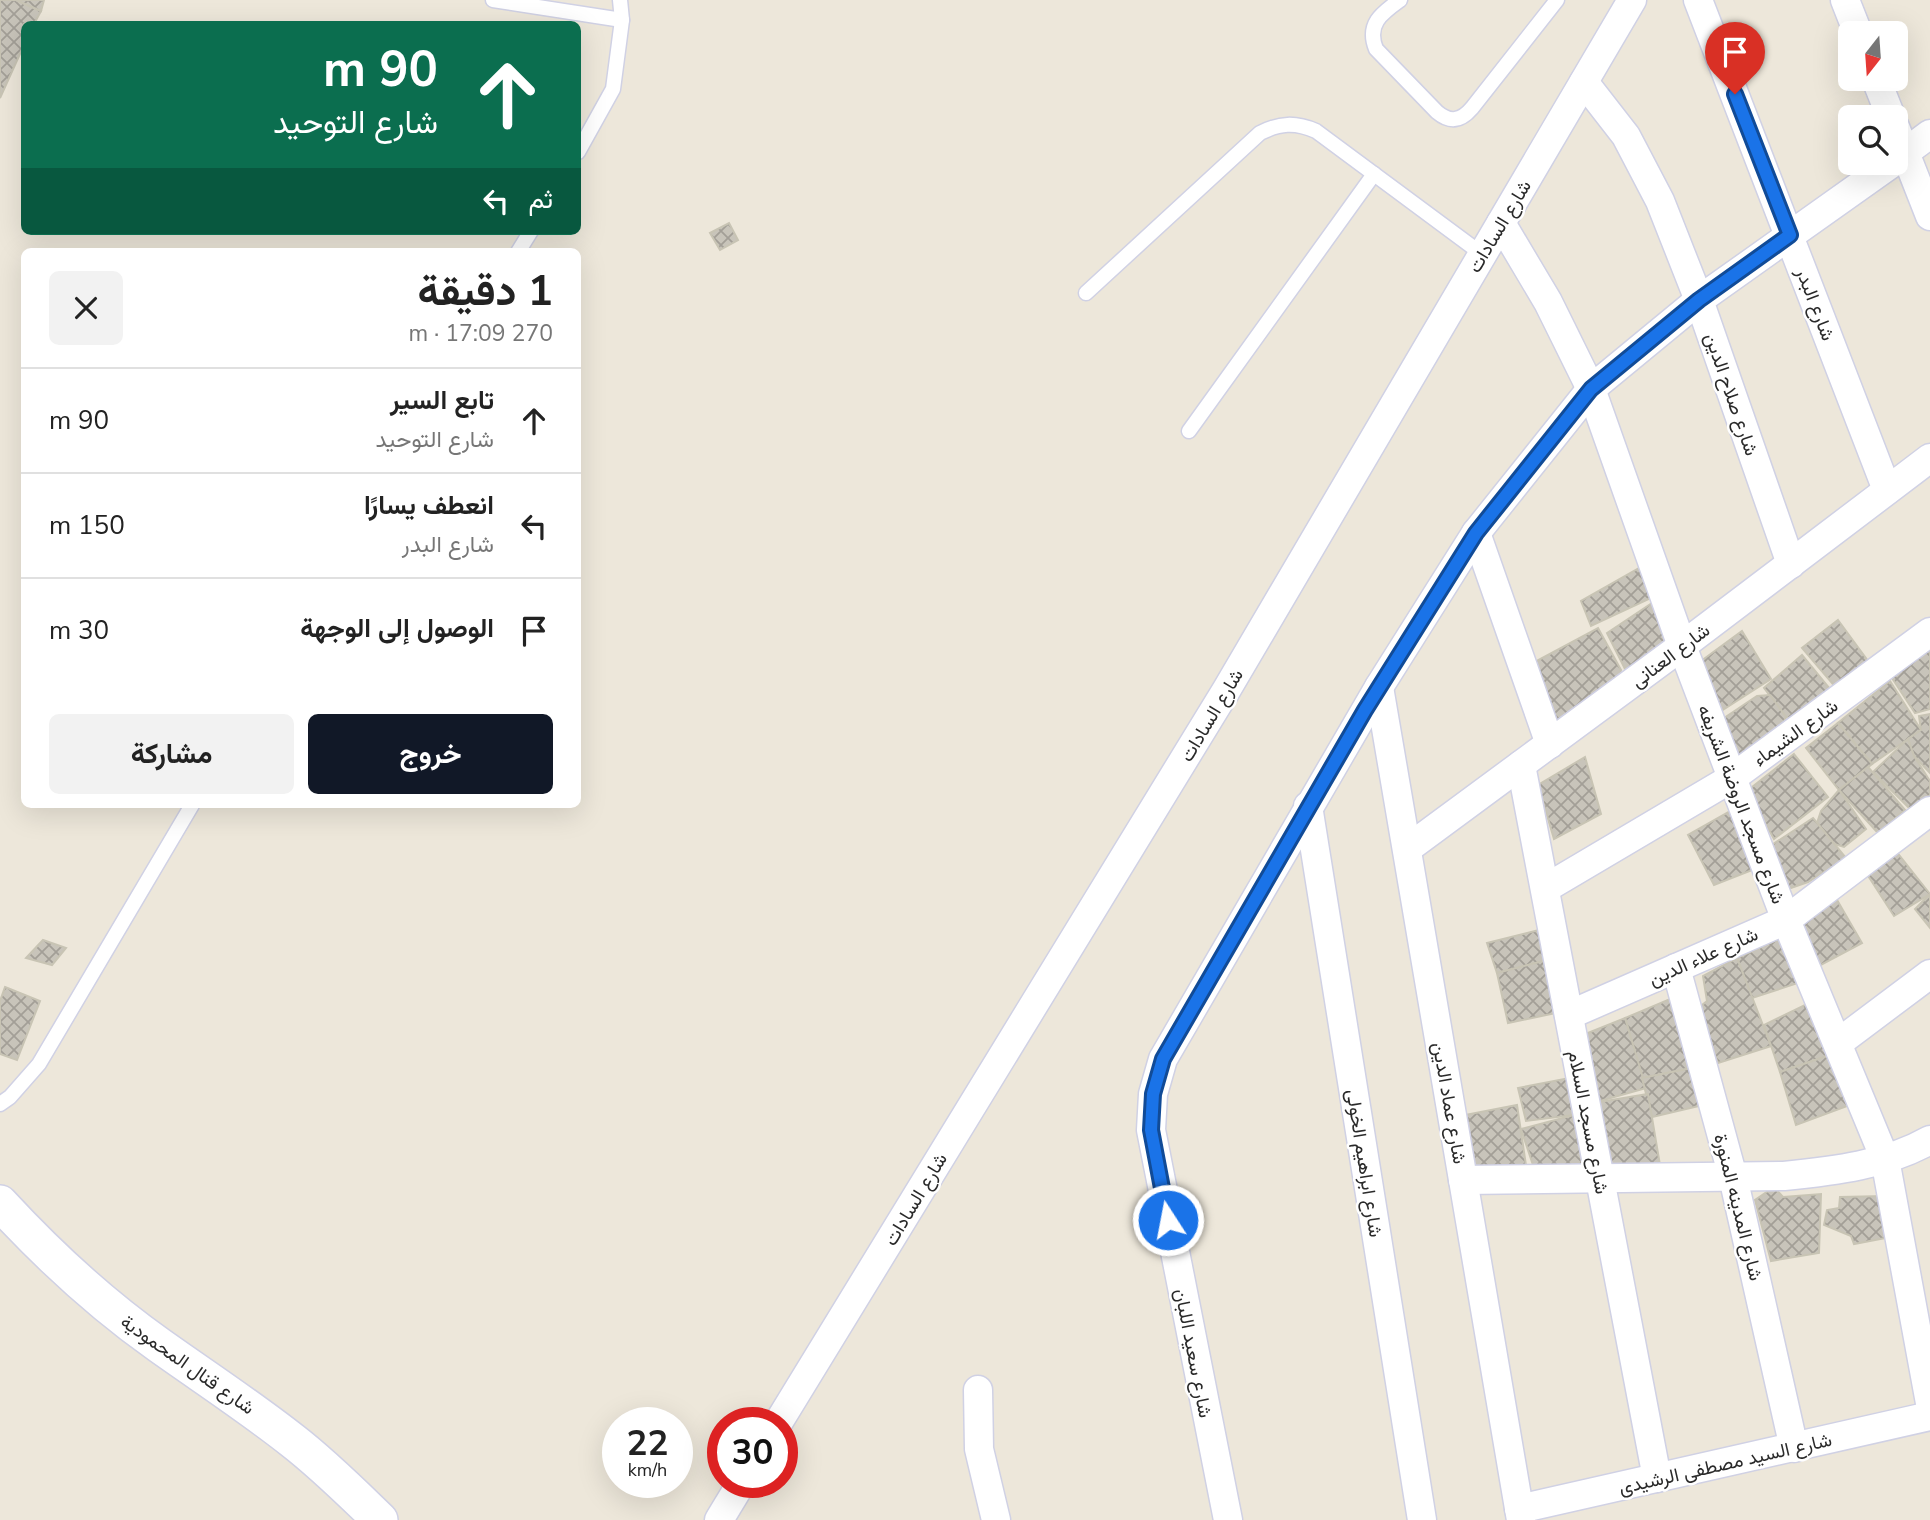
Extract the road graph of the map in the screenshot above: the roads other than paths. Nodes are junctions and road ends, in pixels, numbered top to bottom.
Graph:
1 (493, 0) edge
2 (620, 0) edge
3 (1399, 0) edge
4 (1557, 0) edge
5 (1632, 0) edge
6 (1698, 0) edge
7 (1845, 0) edge
8 (622, 20) junction
9 (1853, 21) edge
10 (1584, 82) junction
11 (1930, 134) edge
12 (1908, 145) edge
13 (581, 147) edge
14 (1908, 173) edge
15 (1374, 174) junction
16 (1866, 175) edge
17 (1930, 216) edge
18 (1501, 223) junction
19 (1790, 235) junction
20 (1482, 254) junction
21 (1086, 293) dead end
22 (1699, 300) junction
23 (1591, 389) junction
24 (1189, 431) dead end
25 (1930, 458) edge
26 (1887, 490) junction
27 (1476, 533) junction
28 (1791, 564) junction
29 (1930, 632) edge
30 (1682, 646) junction
31 (1379, 687) junction
32 (1550, 744) junction
33 (1521, 765) junction
34 (1732, 778) junction
35 (1308, 806) junction
36 (190, 808) edge
37 (1930, 811) edge
38 (1407, 849) junction
39 (1546, 888) junction
40 (1786, 920) junction
41 (1676, 968) junction
42 (1930, 974) edge
43 (1569, 1015) junction
44 (1839, 1043) junction
45 (0, 1104) edge
46 (1930, 1140) edge
47 (1885, 1159) junction
48 (1733, 1177) junction
49 (1600, 1179) junction
50 (1463, 1180) junction
51 (0, 1203) edge
52 (1921, 1297) edge
53 (978, 1390) dead end
54 (1930, 1403) edge
55 (788, 1407) edge
56 (1930, 1416) edge
57 (1794, 1448) junction
58 (1657, 1478) junction
59 (732, 1498) edge
60 (1520, 1514) edge
61 (380, 1520) edge
62 (719, 1520) edge
63 (996, 1520) edge
64 (1228, 1520) edge
65 (1422, 1520) edge

1 - 8 lane
2 - 8 lane
3 - 4 lane
5 - 10 street, شارع السادات
6 - 19 street, شارع البدر
7 - 9 street
8 - 13 lane
10 - 18 street, شارع السادات
10 - 22 street, شارع صلاح الدين
11 - 12 street, شارع سعيد اللبان
14 - 17 street
15 - 20 lane
15 - 21 lane
15 - 24 lane
16 - 19 street, شارع سعيد اللبان
18 - 20 street, شارع السادات
18 - 23 street, شارع مسجد الروضة الشريفه
19 - 22 street, شارع سعيد اللبان
19 - 26 street, شارع البدر
20 - 55 street, شارع السادات
22 - 23 street, شارع سعيد اللبان
22 - 28 street, شارع صلاح الدين
23 - 27 street, شارع سعيد اللبان
23 - 30 street, شارع مسجد الروضة الشريفه
25 - 26 street, شارع العنانى
26 - 28 street, شارع العنانى
27 - 31 street, شارع سعيد اللبان
27 - 32 street
28 - 30 street, شارع العنانى
29 - 34 street, شارع الشيماء
30 - 32 street, شارع العنانى
30 - 34 street, شارع مسجد الروضة الشريفه
31 - 35 street, شارع سعيد اللبان
31 - 38 street, شارع عماد الدين
32 - 33 street, شارع العنانى
33 - 38 street, شارع العنانى
33 - 39 street, شارع مسجد السلام
34 - 39 street, شارع الشيماء
34 - 40 street, شارع مسجد الروضة الشريفه
35 - 64 street, شارع سعيد اللبان
35 - 65 street, شارع ابراهيم الخولى
36 - 45 lane
37 - 40 street, شارع علاء الدين
38 - 50 street, شارع عماد الدين
39 - 43 street, شارع مسجد السلام
40 - 41 street, شارع علاء الدين
40 - 44 street, شارع مسجد الروضة الشريفه
41 - 43 street, شارع علاء الدين
41 - 48 street, شارع المدينه المنورة
42 - 44 street
43 - 49 street, شارع مسجد السلام
44 - 47 street, شارع مسجد الروضة الشريفه
46 - 47 street
47 - 48 street
47 - 52 street, شارع مسجد الروضة الشريفه
48 - 49 street
48 - 57 street, شارع المدينه المنورة
49 - 50 street
49 - 58 street, شارع مسجد السلام
50 - 60 street, شارع عماد الدين
51 - 61 street, شارع قنال المحمودية
52 - 54 street, شارع مسجد الروضة الشريفه
53 - 63 street
56 - 57 street, شارع السيد مصطفى الرشيدى
57 - 58 street, شارع السيد مصطفى الرشيدى
58 - 60 street, شارع السيد مصطفى الرشيدى
59 - 62 street

